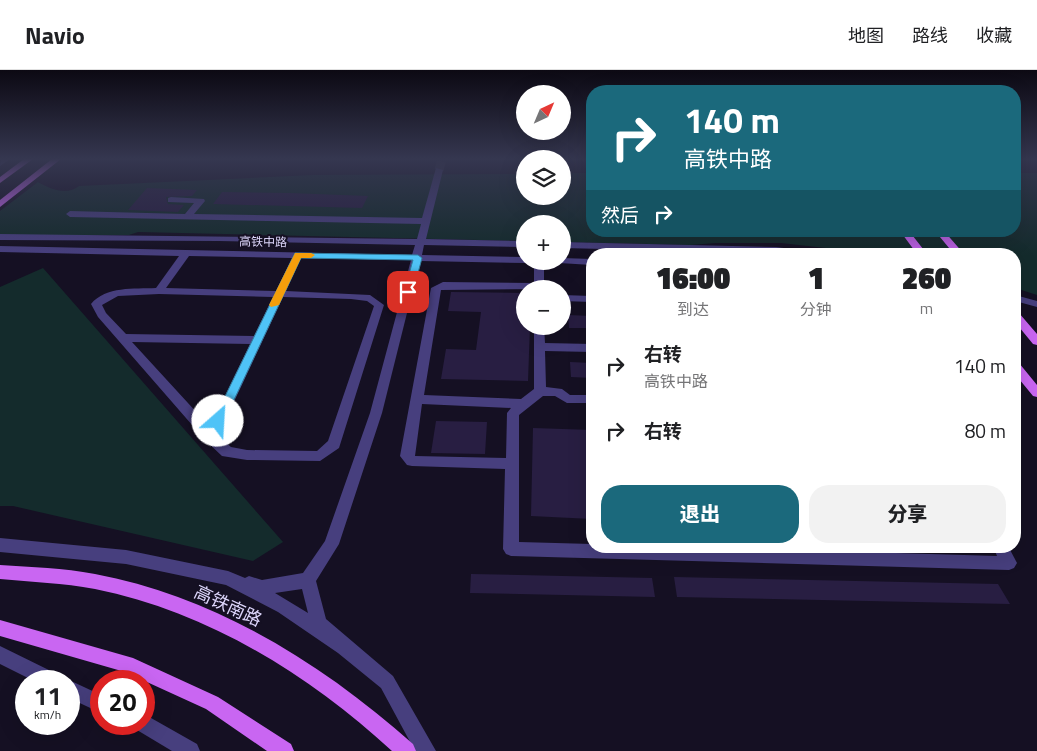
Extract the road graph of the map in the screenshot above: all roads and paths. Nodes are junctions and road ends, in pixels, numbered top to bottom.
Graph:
1 (17, 191) edge
2 (434, 191) edge
3 (171, 200) dead end
4 (0, 204) edge
5 (70, 214) dead end
6 (187, 217) junction
7 (426, 221) junction
8 (909, 237) edge
9 (944, 237) edge
10 (0, 238) edge
11 (420, 242) junction
12 (516, 244) edge
13 (571, 245) edge
14 (690, 248) edge
15 (917, 248) edge
16 (954, 248) edge
17 (0, 249) edge
18 (186, 253) junction
19 (298, 255) junction
20 (418, 258) junction
21 (516, 260) edge
22 (571, 261) edge
23 (586, 262) edge
24 (516, 287) edge
25 (160, 291) junction
26 (279, 294) junction
27 (571, 298) edge
28 (586, 299) edge
29 (1021, 300) edge
30 (1037, 304) edge
31 (1021, 322) edge
32 (539, 335) edge
33 (123, 338) junction
34 (257, 340) junction
35 (1037, 341) edge
36 (540, 347) junction
37 (586, 348) edge
38 (1021, 373) edge
39 (540, 391) junction
40 (1037, 393) edge
41 (417, 399) junction
42 (586, 400) edge
43 (524, 404) junction
44 (211, 437) junction
45 (513, 464) junction
46 (0, 545) edge
47 (586, 551) edge
48 (654, 553) edge
49 (1004, 553) edge
50 (0, 572) edge
51 (228, 578) junction
52 (308, 580) junction
53 (0, 628) edge
54 (344, 647) junction
55 (0, 655) edge
56 (31, 670) edge
57 (155, 730) edge
58 (190, 751) edge
59 (284, 751) edge
60 (406, 751) edge
61 (426, 751) edge

1 - 4 main road
2 - 7 street
3 - 6 street
5 - 6 street
6 - 7 street
7 - 11 street
8 - 15 main road
9 - 16 main road
10 - 11 street, 高铁中路
10 - 11 street, 高铁中路
11 - 12 street, 高铁中路
11 - 20 street
13 - 14 street
17 - 18 street, 高铁中路
18 - 19 street, 高铁中路
18 - 25 street
19 - 20 street, 高铁中路
19 - 26 street
20 - 21 street, 高铁中路
20 - 52 street
22 - 23 street
24 - 41 street
25 - 26 street
25 - 33 street
26 - 34 street
26 - 44 street
27 - 28 street
29 - 30 street
31 - 35 main road
32 - 36 street
33 - 34 street
33 - 44 street
34 - 44 street
36 - 37 street
36 - 39 street
38 - 40 main road
39 - 42 street
39 - 43 street
41 - 43 street
41 - 45 street
43 - 45 street
45 - 47 street
46 - 51 street
48 - 49 street
50 - 60 main road, 高铁南路
51 - 52 street
51 - 54 street
52 - 54 street
53 - 59 main road
54 - 61 street
55 - 56 street
57 - 58 street

